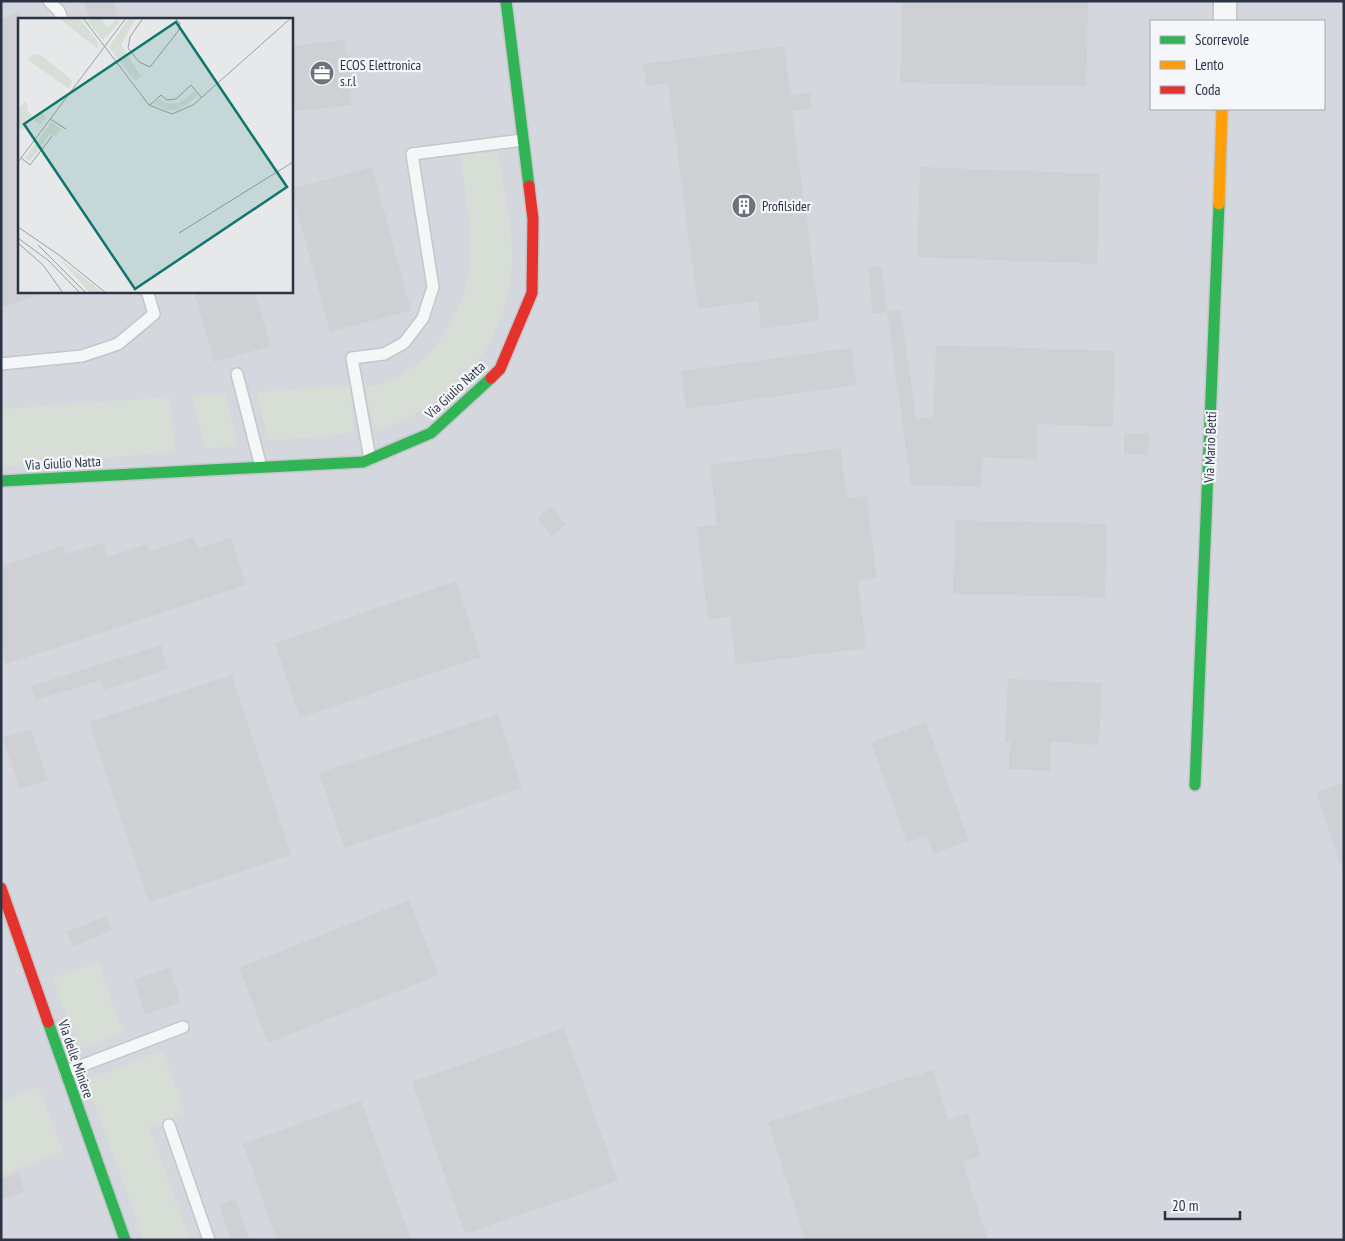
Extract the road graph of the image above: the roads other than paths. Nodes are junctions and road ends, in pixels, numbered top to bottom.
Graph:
1 (49, 1) edge
2 (506, 1) edge
3 (1225, 1) edge
4 (62, 18) edge
5 (1224, 20) edge
6 (1222, 110) edge
7 (523, 140) junction
8 (147, 292) edge
9 (1, 364) edge
10 (238, 374) dead end
11 (370, 459) junction
12 (261, 467) junction
13 (1, 481) edge
14 (1195, 785) dead end
15 (1, 888) edge
16 (182, 1027) dead end
17 (65, 1072) junction
18 (169, 1125) dead end
19 (125, 1240) edge
20 (209, 1240) edge

1 - 4 lane
2 - 7 street, Via Giulio Natta
3 - 5 street
6 - 14 street, Via Mario Betti
7 - 11 street, Via Giulio Natta
7 - 11 lane
8 - 9 lane
10 - 12 lane
11 - 12 street, Via Giulio Natta
12 - 13 street, Via Giulio Natta
15 - 17 street, Via delle Miniere
16 - 17 lane
17 - 19 street, Via delle Miniere
18 - 20 lane

